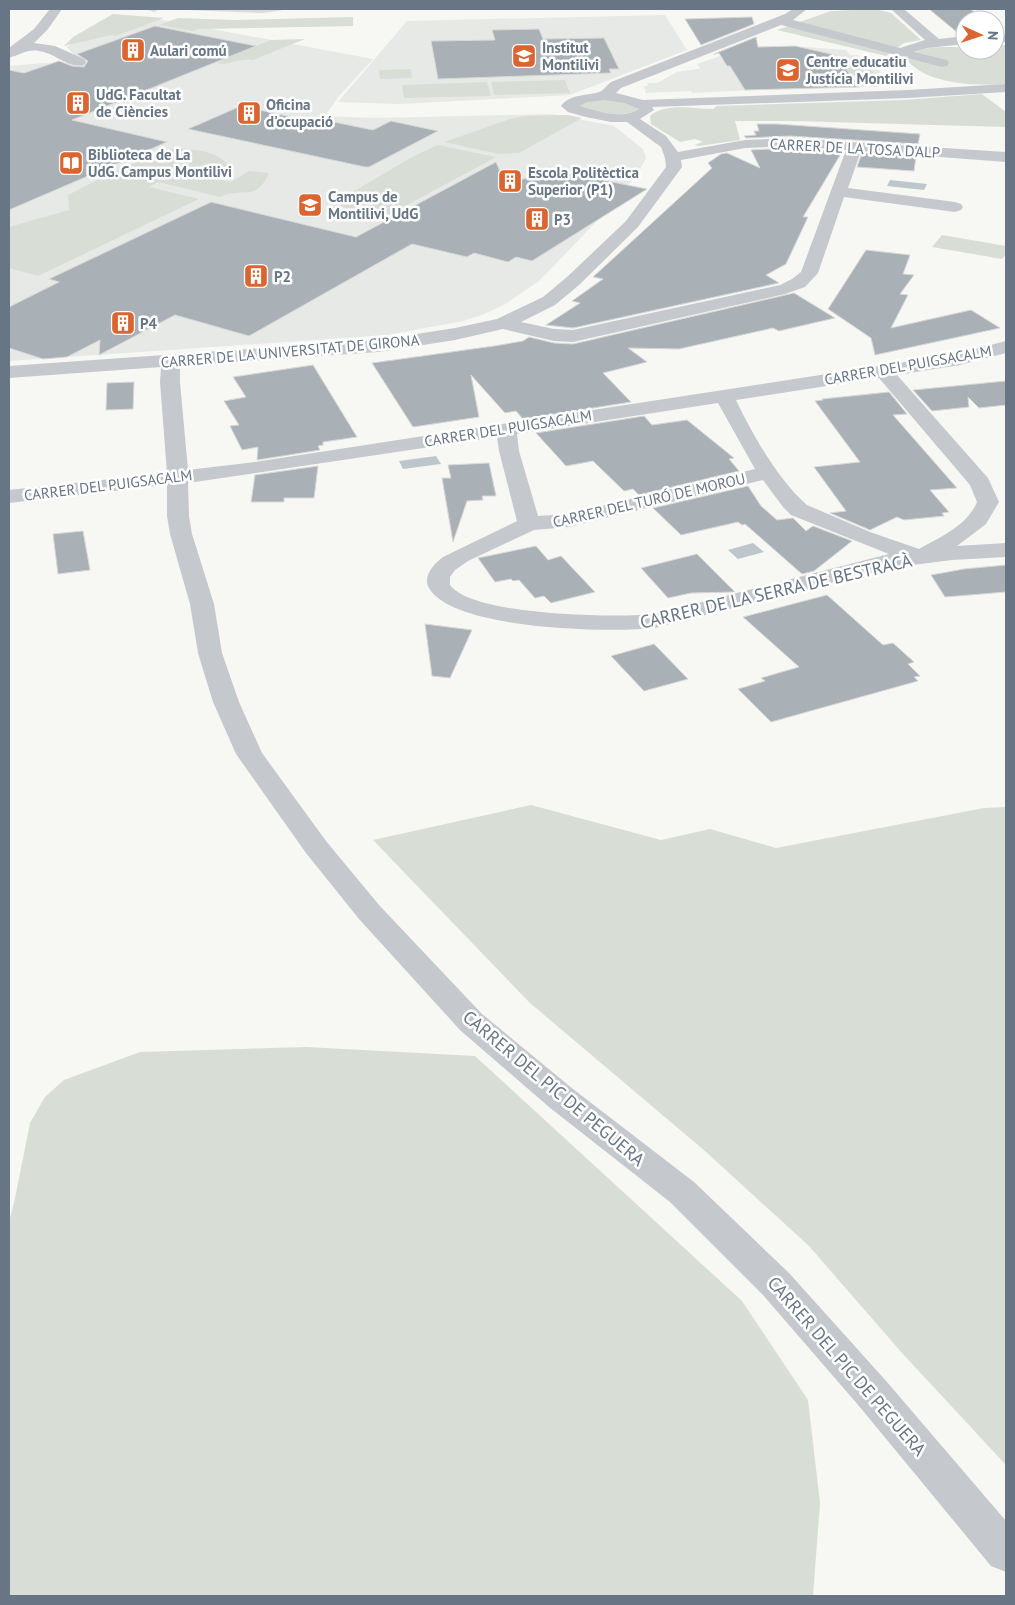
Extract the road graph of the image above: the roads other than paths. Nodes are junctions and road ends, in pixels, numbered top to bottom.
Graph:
1 (56, 9) edge
2 (70, 9) edge
3 (801, 9) edge
4 (897, 9) edge
5 (782, 21) dead end
6 (955, 41) edge
7 (935, 42) junction
8 (902, 52) junction
9 (11, 55) edge
10 (942, 63) dead end
11 (904, 70) dead end
12 (917, 78) dead end
13 (1006, 88) edge
14 (935, 92) junction
15 (604, 96) junction
16 (642, 104) junction
17 (631, 117) junction
18 (855, 146) junction
19 (674, 157) junction
20 (1006, 157) edge
21 (839, 192) junction
22 (955, 207) dead end
23 (503, 323) junction
24 (1006, 347) edge
25 (172, 361) junction
26 (884, 371) junction
27 (9, 372) edge
28 (724, 396) junction
29 (506, 429) junction
30 (769, 472) junction
31 (179, 476) junction
32 (9, 497) edge
33 (529, 525) junction
34 (1006, 550) edge
35 (921, 557) junction
36 (1006, 1552) edge

1 - 9 street
2 - 9 street
3 - 15 street
4 - 7 street
5 - 8 street
6 - 7 street
7 - 8 street
8 - 10 street
8 - 11 street
12 - 14 street
13 - 14 street
14 - 16 street
15 - 16 street
15 - 17 street
16 - 17 street
17 - 19 street
18 - 19 street, CARRER DE LA TOSA D'ALP
18 - 20 street, CARRER DE LA TOSA D'ALP
18 - 21 street
19 - 23 street, CARRER DE LA UNIVERSITAT DE GIRONA
21 - 22 street
21 - 23 street
23 - 25 street, CARRER DE LA UNIVERSITAT DE GIRONA
24 - 26 street, CARRER DEL PUIGSACALM
25 - 27 street, CARRER DE LA UNIVERSITAT DE GIRONA
25 - 31 street, CARRER DEL PIC DE PEGUERA
26 - 28 street, CARRER DEL PUIGSACALM
26 - 35 street
28 - 29 street, CARRER DEL PUIGSACALM
28 - 30 street
29 - 31 street, CARRER DEL PUIGSACALM
29 - 33 street
30 - 33 street, CARRER DEL TURÓ DE MOROU
30 - 35 street
31 - 32 street, CARRER DEL PUIGSACALM
31 - 36 street, CARRER DEL PIC DE PEGUERA
33 - 35 street, CARRER DE LA SERRA DE BESTRACÀ
34 - 35 street, CARRER DE LA SERRA DE BESTRACÀ

